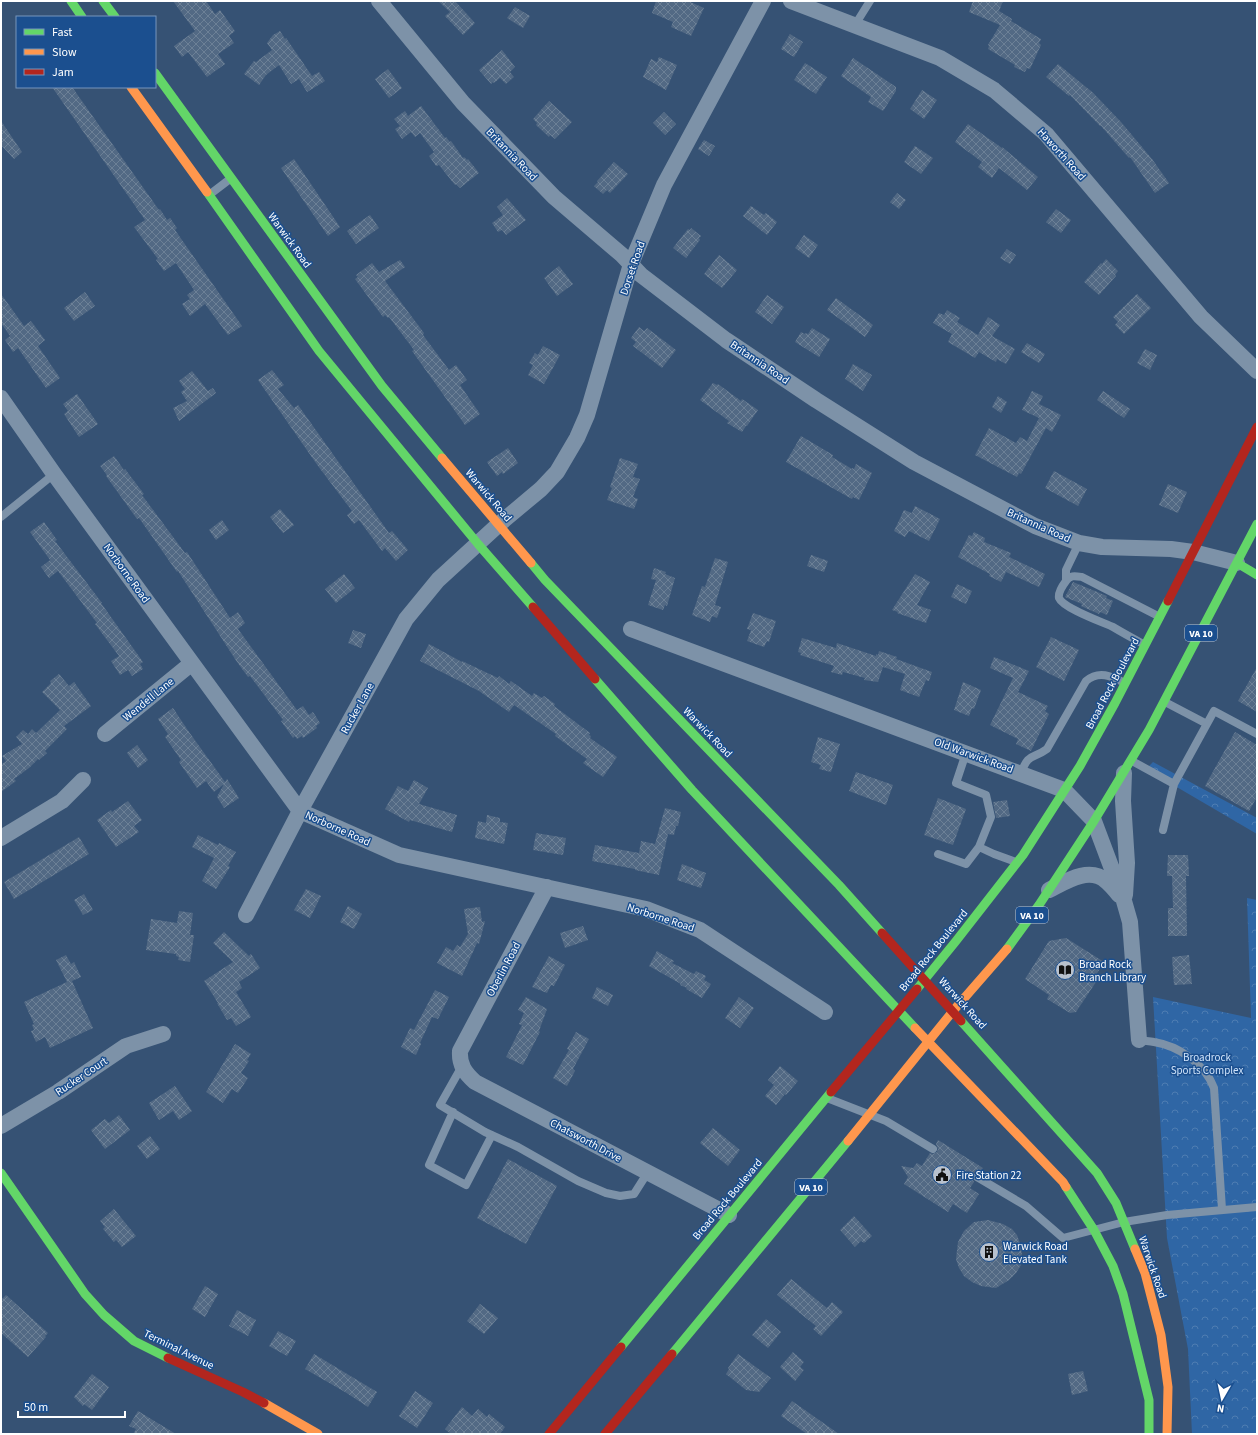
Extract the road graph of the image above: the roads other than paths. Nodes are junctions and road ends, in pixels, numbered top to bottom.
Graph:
1 (71, 1) edge
2 (103, 1) edge
3 (378, 1) edge
4 (763, 1) edge
5 (791, 1) edge
6 (870, 1) edge
7 (81, 16) edge
8 (114, 16) edge
9 (854, 25) junction
10 (156, 74) edge
11 (132, 88) edge
12 (231, 178) junction
13 (209, 195) junction
14 (631, 264) junction
15 (1257, 370) edge
16 (1, 398) edge
17 (1257, 427) edge
18 (54, 474) junction
19 (1, 517) edge
20 (1257, 524) edge
21 (498, 525) junction
22 (1079, 543) junction
23 (478, 544) junction
24 (1193, 552) junction
25 (1237, 563) junction
26 (1257, 575) edge
27 (1066, 580) junction
28 (1160, 617) junction
29 (631, 629) dead end
30 (1146, 645) junction
31 (192, 663) junction
32 (1126, 683) junction
33 (1164, 702) junction
34 (1207, 724) junction
35 (105, 734) dead end
36 (1257, 734) edge
37 (966, 753) junction
38 (1128, 766) junction
39 (1021, 773) junction
40 (83, 780) dead end
41 (1174, 784) junction
42 (1064, 790) junction
43 (300, 811) junction
44 (1094, 821) junction
45 (1163, 830) dead end
46 (1, 838) edge
47 (979, 847) junction
48 (938, 854) dead end
49 (1017, 862) junction
50 (547, 887) junction
51 (1049, 890) junction
52 (1124, 901) junction
53 (246, 915) dead end
54 (925, 979) junction
55 (899, 1011) junction
56 (953, 1011) junction
57 (825, 1012) dead end
58 (163, 1034) dead end
59 (1139, 1040) joint
60 (929, 1041) junction
61 (461, 1058) junction
62 (827, 1098) junction
63 (453, 1112) junction
64 (870, 1114) junction
65 (1, 1126) edge
66 (492, 1135) junction
67 (933, 1149) dead end
68 (648, 1172) junction
69 (1, 1173) edge
70 (977, 1177) dead end
71 (1257, 1207) edge
72 (1222, 1209) junction
73 (729, 1215) junction
74 (1124, 1222) junction
75 (1094, 1230) junction
76 (318, 1434) edge
77 (549, 1434) edge
78 (605, 1434) edge
79 (1149, 1434) edge
80 (1167, 1434) edge

1 - 7 main road
2 - 8 main road
3 - 14 street, Britannia Road
4 - 14 street, Dorset Road
5 - 9 street, Haworth Road
6 - 9 lane
9 - 15 street, Haworth Road
10 - 12 main road, Warwick Road
11 - 13 main road
12 - 13 lane
12 - 21 main road, Warwick Road
13 - 23 main road
14 - 21 street, Dorset Road
14 - 22 street, Britannia Road
16 - 18 street, Norborne Road
17 - 24 main road, Broad Rock Boulevard
18 - 19 lane
18 - 31 street, Norborne Road
20 - 25 main road, VA 10
21 - 23 street, Rucker Lane
21 - 54 main road, Warwick Road
22 - 24 street, Britannia Road
22 - 27 lane
23 - 43 street, Rucker Lane
23 - 55 main road
24 - 25 street, Britannia Road
24 - 28 main road, Broad Rock Boulevard
25 - 26 main road
25 - 33 main road, VA 10
27 - 28 lane
27 - 30 lane
28 - 30 main road, Broad Rock Boulevard
29 - 37 street, Old Warwick Road
30 - 32 main road, Broad Rock Boulevard
31 - 35 street, Wendell Lane
31 - 43 street, Norborne Road
32 - 39 lane
32 - 42 main road, Broad Rock Boulevard
33 - 34 lane
33 - 38 main road, VA 10
34 - 36 lane
34 - 41 lane
37 - 39 street, Old Warwick Road
37 - 47 lane
38 - 41 lane
38 - 44 main road, VA 10
38 - 52 street
39 - 42 street, Old Warwick Road
40 - 46 street
41 - 45 lane
42 - 44 street, Old Warwick Road
42 - 49 main road, Broad Rock Boulevard
43 - 50 street, Norborne Road
43 - 53 street, Rucker Lane
44 - 51 main road, VA 10
44 - 52 street, Old Warwick Road
47 - 48 lane
47 - 49 lane
49 - 54 main road, Broad Rock Boulevard
50 - 57 street, Norborne Road
50 - 61 street, Oberlin Road
51 - 52 street
51 - 56 main road, VA 10
52 - 59 street, Old Warwick Road
54 - 55 main road, Broad Rock Boulevard
54 - 56 main road, Warwick Road
55 - 60 main road
55 - 62 main road, Broad Rock Boulevard
56 - 60 main road, VA 10
56 - 74 main road, Warwick Road
58 - 65 street, Rucker Court
59 - 72 lane
60 - 64 main road, VA 10
60 - 75 main road
61 - 63 lane
61 - 68 street, Chatsworth Drive
62 - 64 lane
62 - 73 main road, Broad Rock Boulevard
63 - 66 lane
63 - 66 lane
64 - 67 lane
64 - 78 main road, VA 10
66 - 68 lane
68 - 73 street, Chatsworth Drive
69 - 76 main road, Terminal Avenue
70 - 75 lane
71 - 72 lane
72 - 74 lane
73 - 77 main road, Broad Rock Boulevard
74 - 75 lane
74 - 80 main road, Warwick Road
75 - 79 main road

